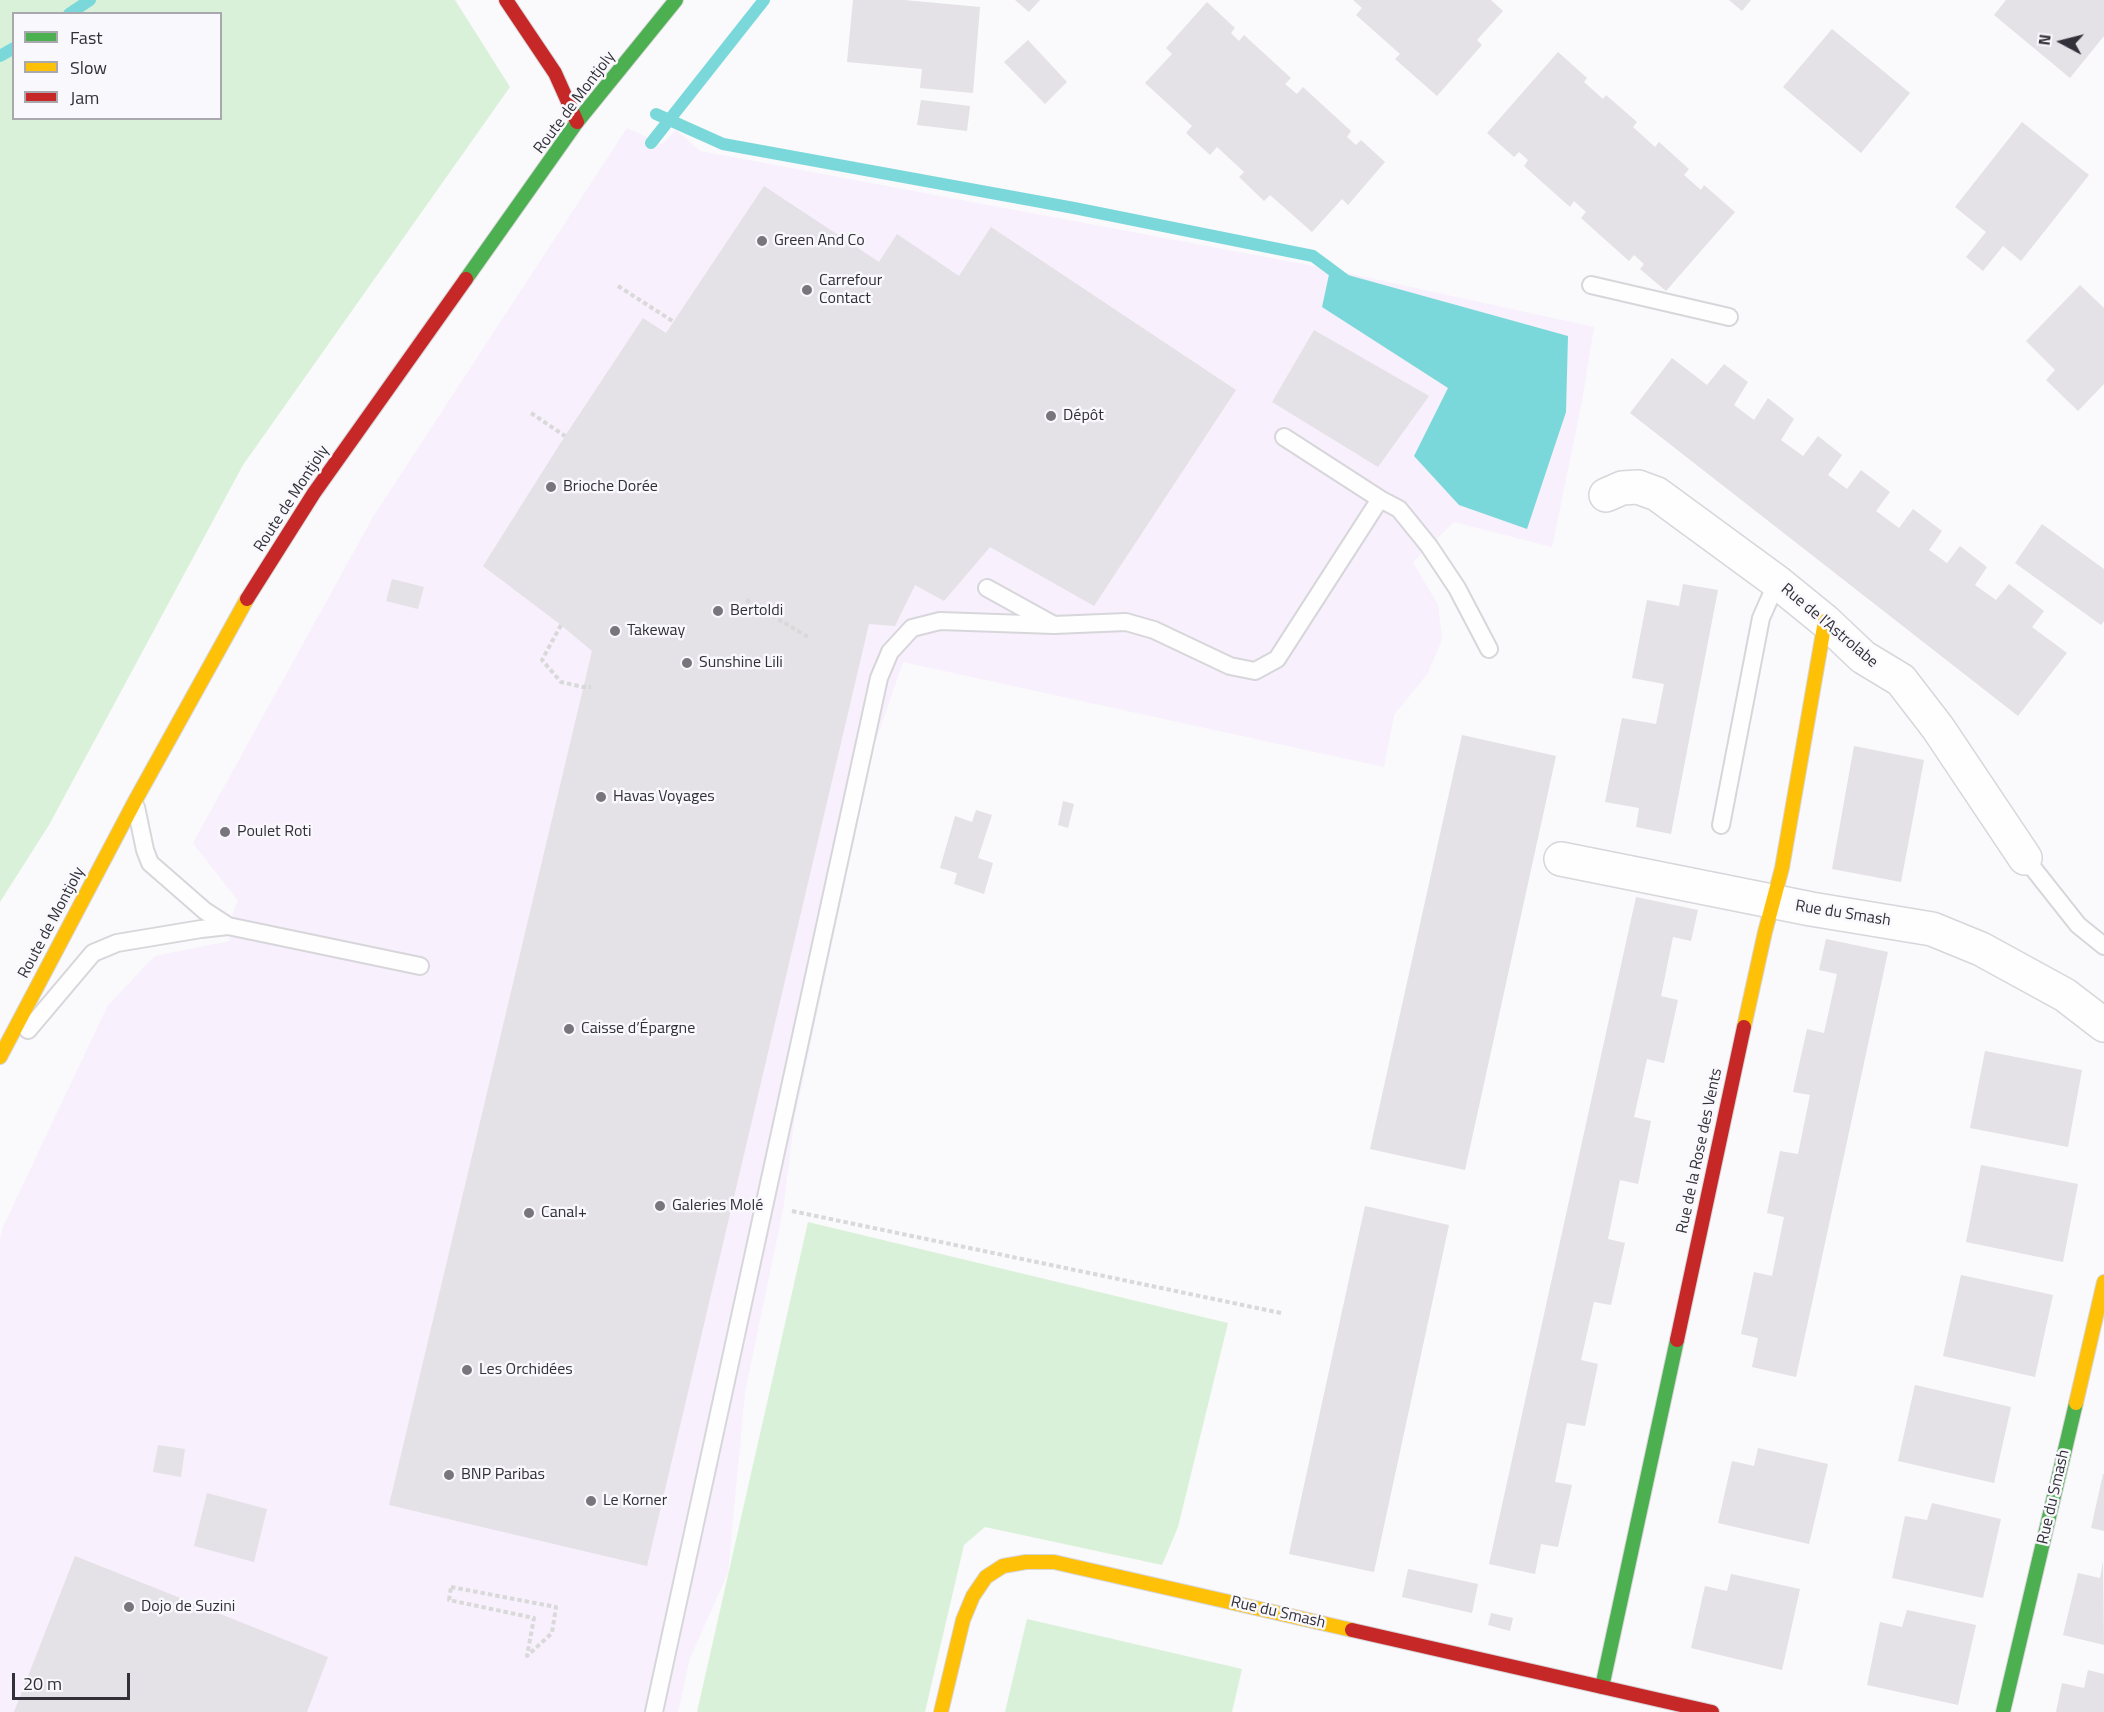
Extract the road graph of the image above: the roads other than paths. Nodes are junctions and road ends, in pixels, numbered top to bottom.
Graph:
1 (676, 0) edge
2 (511, 2) edge
3 (577, 122) junction
4 (1591, 285) dead end
5 (1729, 317) dead end
6 (1284, 437) dead end
7 (1606, 495) dead end
8 (1380, 499) junction
9 (1777, 582) junction
10 (987, 588) dead end
11 (1826, 621) junction
12 (1054, 625) junction
13 (1489, 649) dead end
14 (135, 801) junction
15 (1721, 825) dead end
16 (2025, 858) joint
17 (1561, 859) dead end
18 (1772, 902) junction
19 (228, 926) junction
20 (2104, 946) edge
21 (420, 966) dead end
22 (2104, 1025) edge
23 (0, 1058) edge
24 (0, 1063) edge
25 (2104, 1282) edge
26 (1602, 1687) junction
27 (654, 1712) edge
28 (941, 1712) edge
29 (1712, 1712) edge
30 (2003, 1712) edge

1 - 3 street, Route de Montjoly
2 - 3 street
3 - 14 street, Route de Montjoly
4 - 5 lane
6 - 8 lane
7 - 9 street, Rue de l’Astrolabe
8 - 12 lane
8 - 13 lane
9 - 11 street, Rue de l’Astrolabe
9 - 15 lane
10 - 12 lane
11 - 16 street, Rue de l’Astrolabe
11 - 18 street, Rue de la Rose des Vents
12 - 27 lane
14 - 19 lane
14 - 23 street, Route de Montjoly
16 - 20 lane
17 - 18 street, Rue du Smash
18 - 22 street, Rue du Smash
18 - 26 street, Rue de la Rose des Vents
19 - 21 lane
19 - 24 lane
25 - 30 street, Rue du Smash
26 - 28 street, Rue du Smash
26 - 29 street, Rue du Smash

